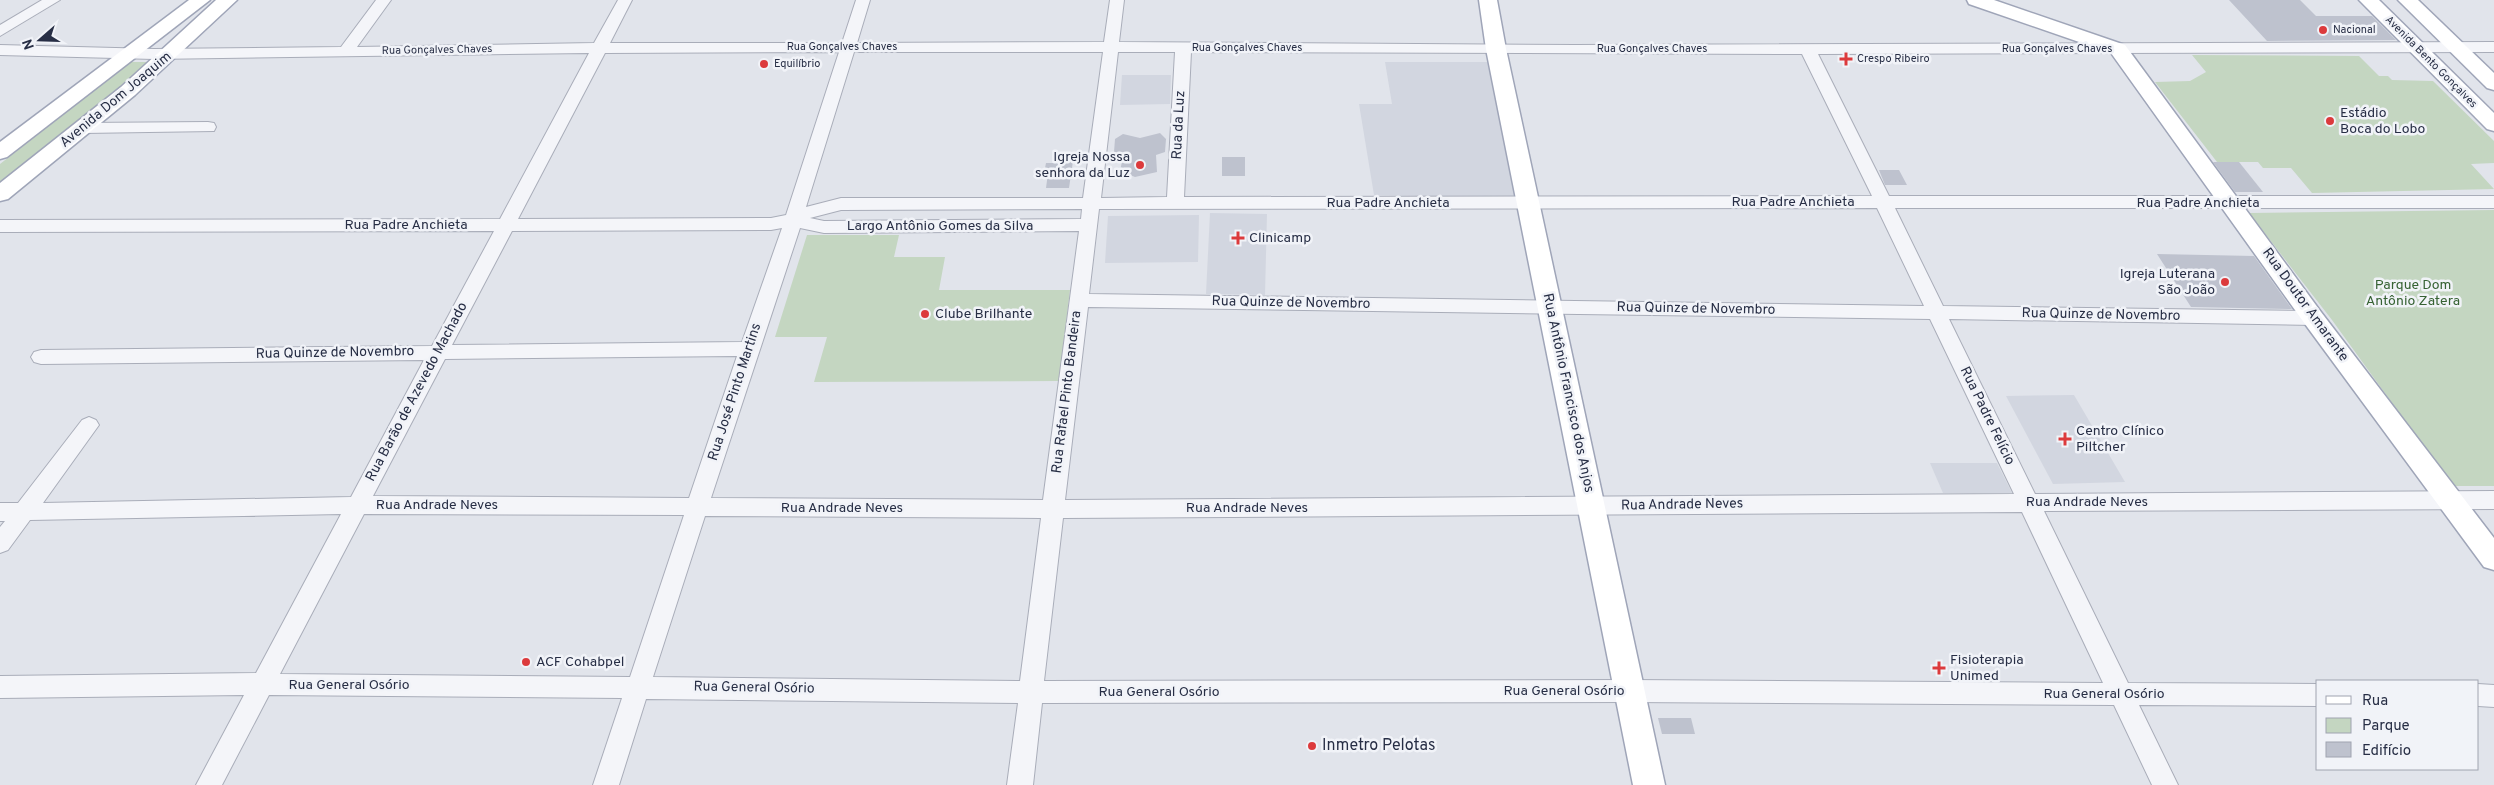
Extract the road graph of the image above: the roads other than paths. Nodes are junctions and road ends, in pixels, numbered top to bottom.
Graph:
1 (53, 0) edge
2 (201, 0) edge
3 (228, 0) edge
4 (384, 0) edge
5 (625, 0) edge
6 (863, 0) edge
7 (1117, 0) edge
8 (1488, 0) edge
9 (1976, 0) edge
10 (2368, 0) edge
11 (2407, 0) edge
12 (0, 31) edge
13 (1111, 47) junction
14 (2417, 47) junction
15 (2455, 47) junction
16 (2494, 47) edge
17 (600, 48) junction
18 (848, 48) junction
19 (1183, 48) junction
20 (1807, 48) junction
21 (1496, 49) junction
22 (2118, 49) junction
23 (0, 50) edge
24 (345, 52) junction
25 (127, 54) junction
26 (170, 54) junction
27 (2494, 84) edge
28 (2494, 125) edge
29 (208, 127) dead end
30 (84, 128) junction
31 (0, 152) edge
32 (0, 194) edge
33 (1174, 202) junction
34 (1883, 202) junction
35 (2494, 202) edge
36 (1091, 203) junction
37 (1529, 203) junction
38 (2231, 203) junction
39 (830, 205) junction
40 (802, 215) junction
41 (506, 225) junction
42 (1088, 225) junction
43 (0, 226) edge
44 (824, 227) junction
45 (1079, 300) junction
46 (1550, 307) junction
47 (1937, 312) junction
48 (2313, 318) junction
49 (749, 349) junction
50 (438, 351) junction
51 (41, 356) dead end
52 (89, 425) dead end
53 (2449, 500) junction
54 (2494, 500) edge
55 (2028, 502) junction
56 (358, 505) junction
57 (1592, 506) junction
58 (697, 507) junction
59 (1053, 509) junction
60 (0, 512) edge
61 (24, 512) junction
62 (0, 544) edge
63 (2494, 559) edge
64 (262, 684) junction
65 (0, 687) edge
66 (638, 687) junction
67 (1629, 691) junction
68 (1032, 692) junction
69 (2122, 694) junction
70 (2316, 695) edge
71 (2479, 696) edge
72 (2494, 696) edge
73 (209, 785) edge
74 (606, 785) edge
75 (1020, 785) edge
76 (1649, 785) edge
77 (2165, 785) edge

1 - 12 street
2 - 25 main road, Avenida Dom Joaquim
3 - 26 main road, Avenida Dom Joaquim
4 - 24 street
5 - 17 street, Rua Barão de Azevedo Machado
6 - 18 street, Rua José Pinto Martins
7 - 13 street, Rua Rafael Pinto Bandeira
8 - 21 main road, Rua Antônio Francisco dos Anjos
9 - 22 main road
10 - 14 main road, Avenida Bento Gonçalves
11 - 15 main road, Avenida Bento Gonçalves
13 - 18 street, Rua Gonçalves Chaves
13 - 19 street, Rua Gonçalves Chaves
13 - 36 street, Rua Rafael Pinto Bandeira
14 - 15 street, Rua Gonçalves Chaves
14 - 22 street, Rua Gonçalves Chaves
14 - 28 main road, Avenida Bento Gonçalves
15 - 16 street, Rua Gonçalves Chaves
15 - 27 main road, Avenida Bento Gonçalves
17 - 18 street, Rua Gonçalves Chaves
17 - 24 street, Rua Gonçalves Chaves
17 - 41 street, Rua Barão de Azevedo Machado
18 - 40 street, Rua José Pinto Martins
19 - 21 street, Rua Gonçalves Chaves
19 - 33 street, Rua da Luz
20 - 21 street, Rua Gonçalves Chaves
20 - 22 street, Rua Gonçalves Chaves
20 - 34 street, Rua Padre Felício
21 - 37 main road, Rua Antônio Francisco dos Anjos
22 - 38 main road, Rua Doutor Amarante
23 - 25 street, Rua Gonçalves Chaves
24 - 26 street, Rua Gonçalves Chaves
25 - 26 street, Rua Gonçalves Chaves
25 - 31 main road, Avenida Dom Joaquim
26 - 30 main road, Avenida Dom Joaquim
29 - 30 street
30 - 32 main road, Avenida Dom Joaquim
33 - 36 street, Rua Padre Anchieta
33 - 37 street, Rua Padre Anchieta
34 - 37 street, Rua Padre Anchieta
34 - 38 street, Rua Padre Anchieta
34 - 47 street, Rua Padre Felício
35 - 38 street, Rua Padre Anchieta
36 - 39 street, Largo Antônio Gomes da Silva
36 - 42 street, Rua Rafael Pinto Bandeira
37 - 46 main road, Rua Antônio Francisco dos Anjos
38 - 48 main road, Rua Doutor Amarante
39 - 40 street, Largo Antônio Gomes da Silva
39 - 44 street
40 - 41 street, Rua Padre Anchieta
40 - 44 street, Largo Antônio Gomes da Silva
40 - 49 street, Rua José Pinto Martins
41 - 43 street, Rua Padre Anchieta
41 - 50 street, Rua Barão de Azevedo Machado
42 - 44 street, Largo Antônio Gomes da Silva
42 - 45 street, Rua Rafael Pinto Bandeira
45 - 46 street, Rua Quinze de Novembro
45 - 59 street, Rua Rafael Pinto Bandeira
46 - 47 street, Rua Quinze de Novembro
46 - 57 main road, Rua Antônio Francisco dos Anjos
47 - 48 street, Rua Quinze de Novembro
47 - 55 street, Rua Padre Felício
48 - 53 main road, Rua Doutor Amarante
49 - 50 street, Rua Quinze de Novembro
49 - 58 street, Rua José Pinto Martins
50 - 51 street, Rua Quinze de Novembro
50 - 56 street, Rua Barão de Azevedo Machado
52 - 61 street
53 - 54 street, Rua Andrade Neves
53 - 55 street, Rua Andrade Neves
53 - 63 main road, Rua Doutor Amarante
55 - 57 street, Rua Andrade Neves
55 - 69 street, Rua Padre Felício
56 - 58 street, Rua Andrade Neves
56 - 61 street, Rua Andrade Neves
56 - 64 street, Rua Barão de Azevedo Machado
57 - 59 street, Rua Andrade Neves
57 - 67 main road, Rua Antônio Francisco dos Anjos
58 - 59 street, Rua Andrade Neves
58 - 66 street, Rua José Pinto Martins
59 - 68 street, Rua Rafael Pinto Bandeira
60 - 61 street, Rua Andrade Neves
61 - 62 street
64 - 65 street, Rua General Osório
64 - 66 street, Rua General Osório
64 - 73 street, Rua Barão de Azevedo Machado
66 - 68 street, Rua General Osório
66 - 74 street, Rua José Pinto Martins
67 - 68 street, Rua General Osório
67 - 69 street, Rua General Osório
67 - 76 main road, Rua Antônio Francisco dos Anjos
68 - 75 street, Rua Rafael Pinto Bandeira
69 - 70 street, Rua General Osório
69 - 77 street, Rua Padre Felício
71 - 72 street

